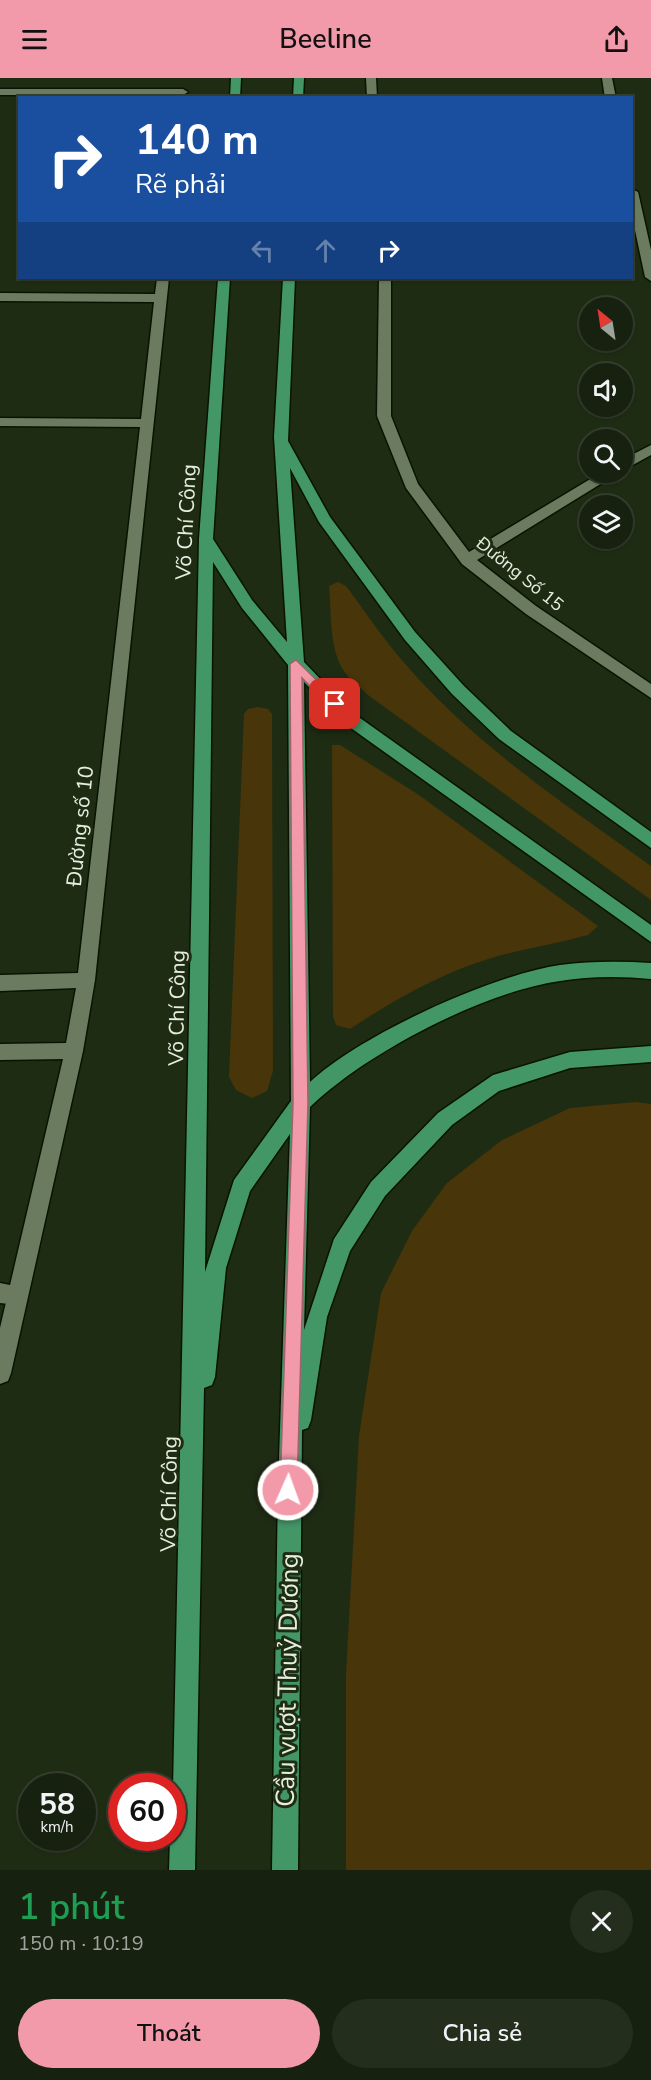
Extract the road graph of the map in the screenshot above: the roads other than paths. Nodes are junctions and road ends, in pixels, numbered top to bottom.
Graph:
1 (184, 78) edge
2 (236, 78) edge
3 (299, 78) edge
4 (370, 78) edge
5 (607, 78) edge
6 (0, 92) edge
7 (183, 95) edge
8 (235, 96) edge
9 (298, 96) edge
10 (372, 96) edge
11 (611, 96) edge
12 (633, 196) edge
13 (633, 269) edge
14 (650, 271) edge
15 (163, 279) edge
16 (224, 279) edge
17 (289, 279) edge
18 (385, 279) edge
19 (0, 297) edge
20 (161, 298) junction
21 (0, 422) edge
22 (147, 423) junction
23 (281, 437) junction
24 (651, 449) edge
25 (633, 460) edge
26 (595, 483) edge
27 (206, 539) junction
28 (467, 560) junction
29 (296, 664) junction
30 (651, 692) edge
31 (651, 842) edge
32 (651, 935) edge
33 (651, 971) edge
34 (86, 980) junction
35 (0, 983) edge
36 (74, 1051) junction
37 (0, 1052) edge
38 (651, 1054) edge
39 (301, 1103) junction
40 (9, 1294) edge
41 (0, 1373) edge
42 (192, 1486) junction
43 (288, 1490) junction
44 (182, 1870) edge
45 (285, 1870) edge

1 - 7 street
2 - 8 main road
3 - 9 main road
4 - 10 street
5 - 11 street
6 - 7 street
12 - 14 street
13 - 14 street
15 - 20 street, Đường số 10
16 - 27 main road, Võ Chí Công
17 - 23 main road
18 - 28 street, Đường Số 15
19 - 20 street
20 - 22 street, Đường số 10
21 - 22 street
22 - 34 street, Đường số 10
23 - 29 main road
23 - 31 main road
24 - 25 street
26 - 28 street
27 - 29 main road
27 - 42 main road, Võ Chí Công
28 - 30 street, Đường Số 15
29 - 32 main road
29 - 39 main road
33 - 39 main road
34 - 35 street
34 - 36 street, Đường số 10
36 - 37 street
36 - 40 street, Đường số 10
38 - 43 main road
39 - 42 main road
39 - 43 main road
40 - 41 street, Đường số 10
42 - 44 main road, Võ Chí Công
43 - 45 main road, Cầu vượt Thuỷ Dương

